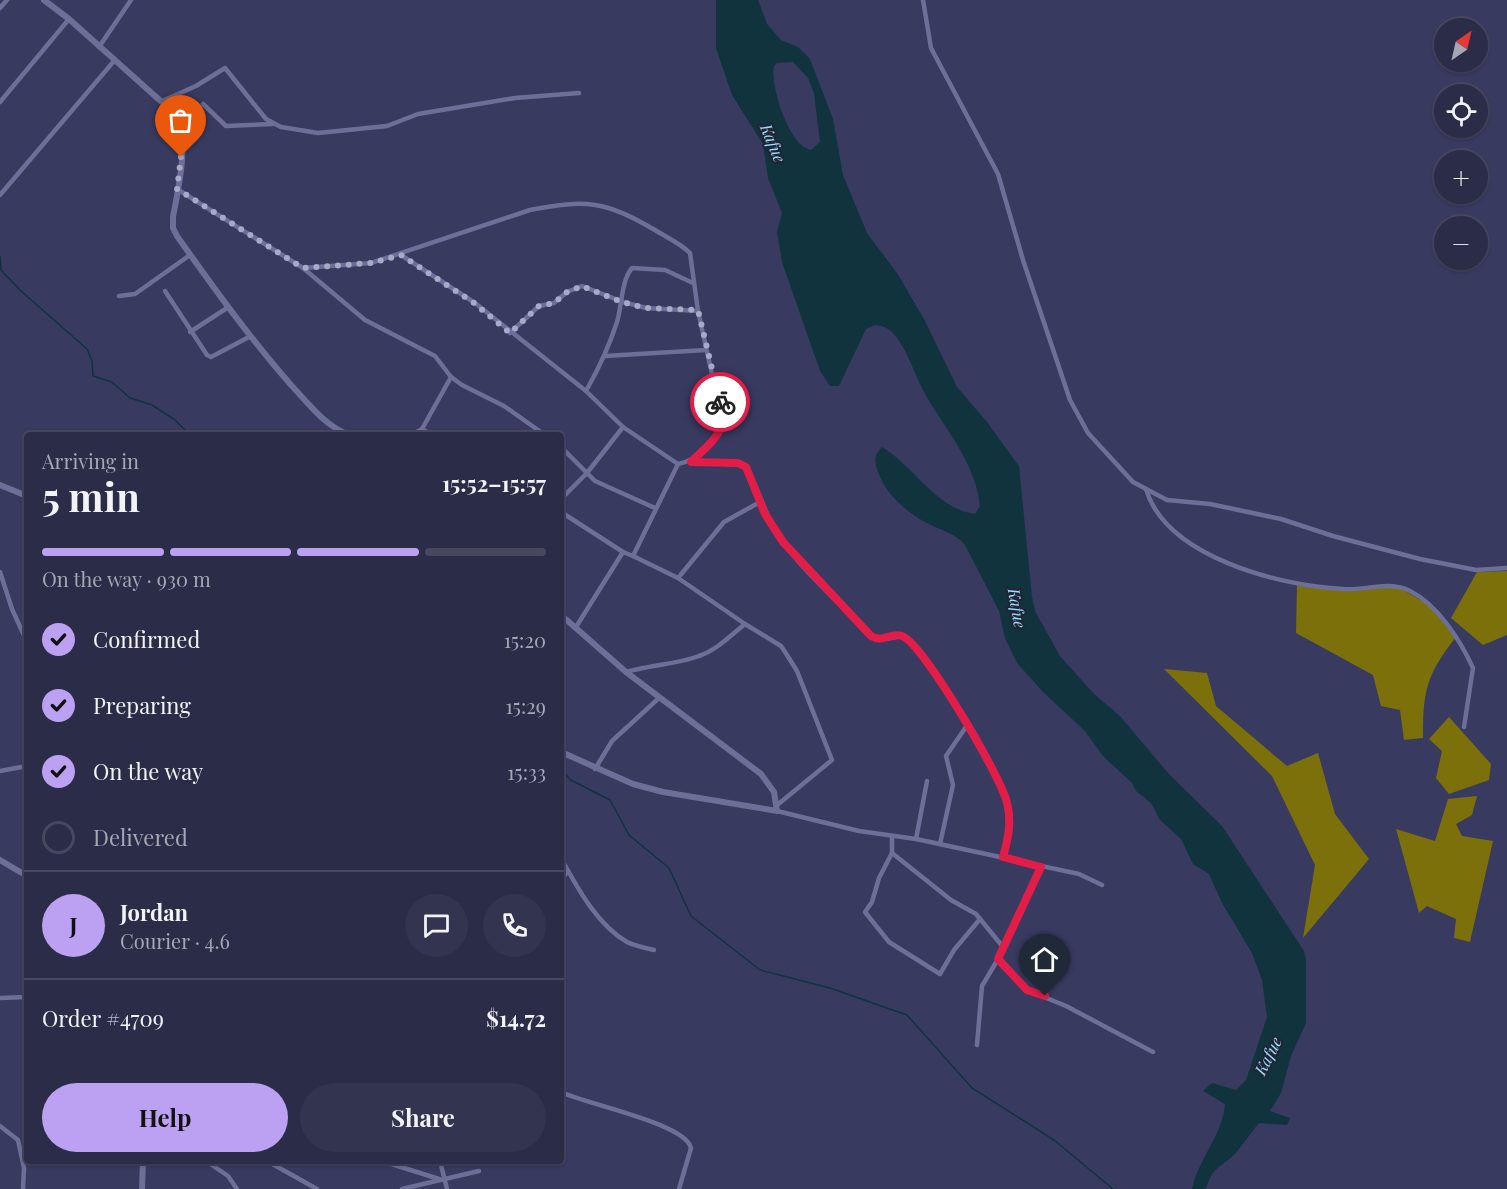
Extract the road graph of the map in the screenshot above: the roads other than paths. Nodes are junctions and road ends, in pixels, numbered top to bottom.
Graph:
1 (6, 0) edge
2 (44, 0) edge
3 (131, 0) edge
4 (923, 0) edge
5 (0, 8) edge
6 (69, 19) junction
7 (99, 47) junction
8 (114, 61) junction
9 (579, 93) dead end
10 (162, 101) junction
11 (0, 102) edge
12 (203, 104) dead end
13 (273, 124) junction
14 (177, 189) junction
15 (0, 195) edge
16 (190, 255) junction
17 (401, 255) junction
18 (303, 268) junction
19 (693, 283) junction
20 (165, 291) dead end
21 (119, 296) dead end
22 (622, 302) junction
23 (227, 308) junction
24 (698, 310) junction
25 (190, 332) junction
26 (510, 333) junction
27 (249, 337) junction
28 (706, 350) junction
29 (605, 356) junction
30 (451, 377) junction
31 (586, 391) junction
32 (623, 427) junction
33 (422, 429) junction
34 (344, 432) edge
35 (417, 432) edge
36 (427, 432) edge
37 (541, 432) edge
38 (564, 450) edge
39 (691, 462) junction
40 (678, 464) junction
41 (586, 473) junction
42 (0, 485) edge
43 (1146, 489) junction
44 (24, 495) edge
45 (564, 496) edge
46 (760, 502) junction
47 (654, 508) junction
48 (564, 514) edge
49 (623, 552) junction
50 (633, 556) junction
51 (1507, 568) edge
52 (0, 572) edge
53 (678, 578) junction
54 (564, 617) edge
55 (745, 624) junction
56 (576, 627) junction
57 (24, 635) edge
58 (626, 672) junction
59 (659, 698) junction
60 (968, 723) junction
61 (1464, 727) dead end
62 (564, 754) edge
63 (24, 767) edge
64 (595, 769) junction
65 (0, 771) edge
66 (927, 780) dead end
67 (777, 808) junction
68 (892, 837) junction
69 (916, 839) junction
70 (940, 844) junction
71 (892, 853) junction
72 (1003, 857) junction
73 (0, 860) edge
74 (564, 864) edge
75 (1041, 867) junction
76 (568, 871) junction
77 (24, 874) edge
78 (564, 876) edge
79 (1102, 885) dead end
80 (980, 919) junction
81 (1003, 947) junction
82 (654, 950) dead end
83 (998, 959) junction
84 (24, 997) edge
85 (0, 998) edge
86 (977, 1045) dead end
87 (1153, 1052) dead end
88 (564, 1093) edge
89 (0, 1126) edge
90 (143, 1164) edge
91 (210, 1164) edge
92 (272, 1164) edge
93 (392, 1164) edge
94 (440, 1164) edge
95 (479, 1171) dead end
96 (442, 1179) junction
97 (24, 1189) edge
98 (142, 1189) edge
99 (237, 1189) edge
100 (317, 1189) edge
101 (402, 1189) edge
102 (447, 1189) edge
103 (679, 1189) edge

1 - 5 street
2 - 6 street
3 - 7 street
4 - 43 street
6 - 7 street
6 - 11 street
7 - 8 street
8 - 10 street
8 - 15 street
9 - 13 street
10 - 13 street
10 - 14 street
12 - 13 street
14 - 16 street
14 - 18 street
16 - 21 street
16 - 23 street
17 - 18 street
17 - 19 street
17 - 26 street
18 - 30 street
19 - 22 street
19 - 24 street
20 - 25 street
22 - 24 street
22 - 26 street
22 - 29 street
23 - 25 street
23 - 27 street
24 - 28 street
25 - 27 street
26 - 31 street
27 - 34 street
28 - 29 street
28 - 39 street
29 - 31 street
30 - 33 street
30 - 37 street
31 - 32 street
32 - 40 street
32 - 41 street
33 - 35 street
33 - 36 street
38 - 41 street
39 - 40 street
39 - 46 street
40 - 47 street
41 - 45 street
41 - 47 street
42 - 44 street
43 - 51 street
43 - 61 street
46 - 53 street
46 - 60 street
47 - 50 street
48 - 49 street
49 - 50 street
49 - 56 street
50 - 53 street
52 - 57 street
53 - 55 street
54 - 56 street
55 - 58 street
55 - 67 street
56 - 58 street
58 - 59 street
59 - 64 street
59 - 67 street
60 - 70 street
60 - 72 street
62 - 64 street
63 - 65 street
64 - 67 street
66 - 69 street
67 - 68 street
68 - 69 street
68 - 71 street
69 - 70 street
70 - 72 street
71 - 80 street
71 - 80 street
72 - 75 street
73 - 77 street
74 - 76 street
75 - 79 street
75 - 81 street
76 - 78 street
76 - 82 street
80 - 81 street
81 - 83 street
83 - 86 street
83 - 87 street
84 - 85 street
88 - 103 street
89 - 97 street
90 - 98 street
91 - 99 street
92 - 100 street
93 - 96 street
94 - 96 street
95 - 96 street
96 - 101 street
96 - 102 street

